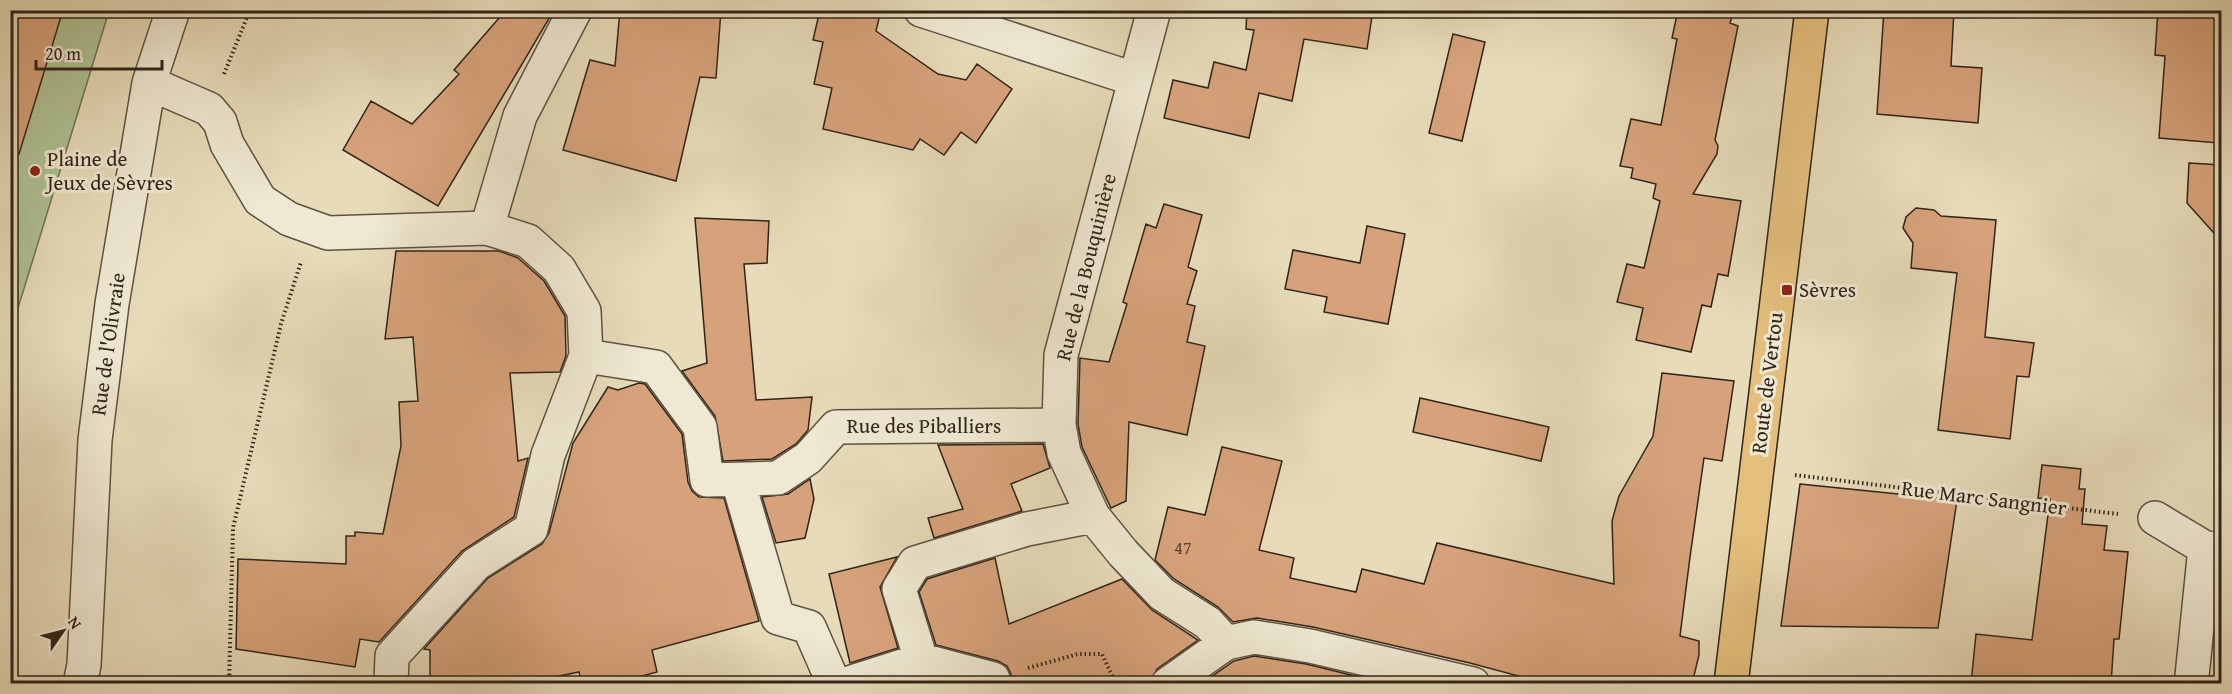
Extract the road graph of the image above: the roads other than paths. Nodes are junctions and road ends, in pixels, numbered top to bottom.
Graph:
1 (173, 10) edge
2 (575, 10) edge
3 (921, 10) edge
4 (1154, 10) edge
5 (1812, 10) edge
6 (1134, 79) junction
7 (149, 83) junction
8 (487, 228) junction
9 (586, 356) junction
10 (1059, 425) junction
11 (738, 481) junction
12 (1093, 516) junction
13 (2155, 518) road end
14 (2213, 548) edge
15 (1226, 643) junction
16 (926, 672) edge
17 (2192, 676) dead end
18 (993, 679) road end
19 (81, 684) edge
20 (392, 684) edge
21 (834, 684) edge
22 (846, 684) edge
23 (1168, 684) edge
24 (1473, 684) edge
25 (1731, 684) edge

1 - 7 street, Rue de l'Olivraie
2 - 8 street
3 - 6 street
4 - 6 street, Rue de la Bouquinière
5 - 25 main road, Route de Vertou
6 - 10 street, Rue de la Bouquinière
7 - 8 street
7 - 19 street, Rue de l'Olivraie
8 - 9 street
9 - 11 street, Rue des Piballiers
9 - 20 street
10 - 11 street, Rue des Piballiers
10 - 12 street, Rue de la Bouquinière
11 - 21 street
12 - 15 street, Rue de la Bouquinière
12 - 16 street
13 - 14 street
14 - 17 street
15 - 23 street
15 - 24 street
16 - 18 street
16 - 22 street

